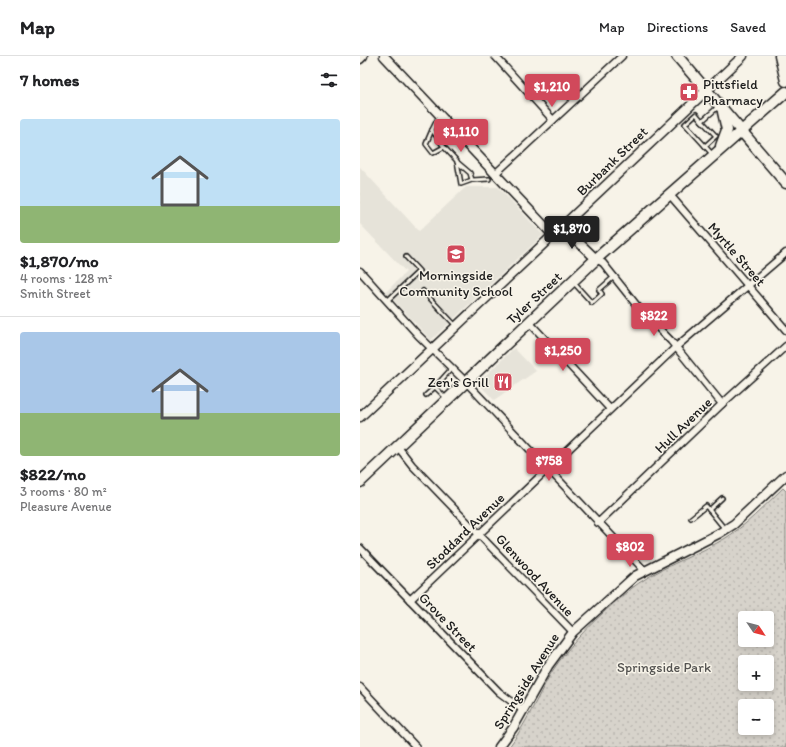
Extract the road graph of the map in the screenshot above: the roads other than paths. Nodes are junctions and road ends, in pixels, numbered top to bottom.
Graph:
1 (363, 56) edge
2 (384, 56) edge
3 (495, 56) edge
4 (622, 56) edge
5 (677, 56) edge
6 (743, 56) edge
7 (780, 56) edge
8 (360, 59) edge
9 (786, 82) edge
10 (706, 90) junction
11 (786, 92) edge
12 (720, 107) junction
13 (439, 116) junction
14 (678, 116) junction
15 (553, 120) junction
16 (702, 121) junction
17 (685, 124) junction
18 (432, 130) junction
19 (741, 131) junction
20 (705, 146) junction
21 (444, 148) junction
22 (714, 155) junction
23 (457, 161) junction
24 (492, 177) junction
25 (472, 180) junction
26 (786, 183) edge
27 (670, 195) junction
28 (562, 226) junction
29 (553, 235) junction
30 (786, 253) edge
31 (406, 257) dead end
32 (596, 259) junction
33 (360, 271) edge
34 (615, 276) junction
35 (572, 281) junction
36 (748, 286) junction
37 (423, 291) dead end
38 (387, 301) junction
39 (529, 322) junction
40 (457, 327) junction
41 (786, 328) edge
42 (786, 346) edge
43 (676, 347) junction
44 (434, 349) junction
45 (452, 368) junction
46 (465, 381) junction
47 (435, 387) junction
48 (426, 395) dead end
49 (447, 399) junction
50 (722, 404) junction
51 (610, 409) junction
52 (360, 417) edge
53 (398, 447) junction
54 (548, 468) junction
55 (786, 474) edge
56 (360, 482) edge
57 (722, 498) dead end
58 (709, 510) junction
59 (691, 518) dead end
60 (598, 523) junction
61 (726, 529) junction
62 (480, 534) junction
63 (360, 548) edge
64 (645, 571) junction
65 (410, 600) junction
66 (573, 632) junction
67 (360, 687) edge
68 (523, 710) junction
69 (416, 747) edge
70 (499, 747) edge

1 - 8 street
2 - 13 street
3 - 15 street
4 - 15 street
5 - 10 main road
6 - 10 street, Burbank Street
7 - 9 main road
10 - 12 main road
10 - 14 street, Burbank Street
11 - 19 main road, Tyler Street
12 - 16 lane
12 - 19 main road
12 - 22 main road
13 - 18 lane
13 - 24 street
14 - 17 lane
14 - 28 street, Burbank Street
15 - 24 street
16 - 17 lane
16 - 20 lane
17 - 20 lane
18 - 21 lane
18 - 21 lane
19 - 22 main road, Tyler Street
19 - 26 main road
20 - 22 lane
21 - 23 lane
22 - 27 main road, Tyler Street
23 - 25 lane
23 - 25 lane
24 - 25 lane
24 - 29 street
27 - 32 main road, Tyler Street
27 - 36 street, Myrtle Street
28 - 29 street, Burbank Street
28 - 32 street
29 - 40 street, Burbank Street
30 - 36 street, Stoddard Avenue
31 - 38 lane
32 - 34 street
32 - 35 main road, Tyler Street
33 - 38 street
34 - 35 lane
34 - 43 street
35 - 39 main road, Tyler Street
36 - 41 street, Myrtle Street
36 - 43 street, Stoddard Avenue
37 - 40 lane
38 - 44 street
39 - 46 main road, Tyler Street
39 - 51 street
40 - 44 street, Burbank Street
42 - 50 street, Hull Avenue
43 - 50 street
43 - 51 street, Stoddard Avenue
44 - 45 street
44 - 52 street, Burbank Street
45 - 46 street
45 - 47 lane
46 - 49 main road, Tyler Street
46 - 54 street
47 - 48 lane
47 - 49 lane
49 - 53 main road, Tyler Street
50 - 60 street, Hull Avenue
51 - 54 street, Stoddard Avenue
53 - 56 main road, Tyler Street
53 - 62 street, Glenwood Avenue
54 - 60 street
54 - 62 street, Stoddard Avenue
55 - 61 street, Springside Avenue
57 - 58 lane
58 - 59 lane
58 - 61 lane
60 - 64 street
61 - 64 street, Springside Avenue
62 - 65 street, Stoddard Avenue
62 - 66 street, Glenwood Avenue
63 - 65 street, Grove Street
64 - 66 street, Springside Avenue
65 - 68 street, Grove Street
66 - 68 street, Springside Avenue
67 - 69 street
68 - 70 street, Springside Avenue

